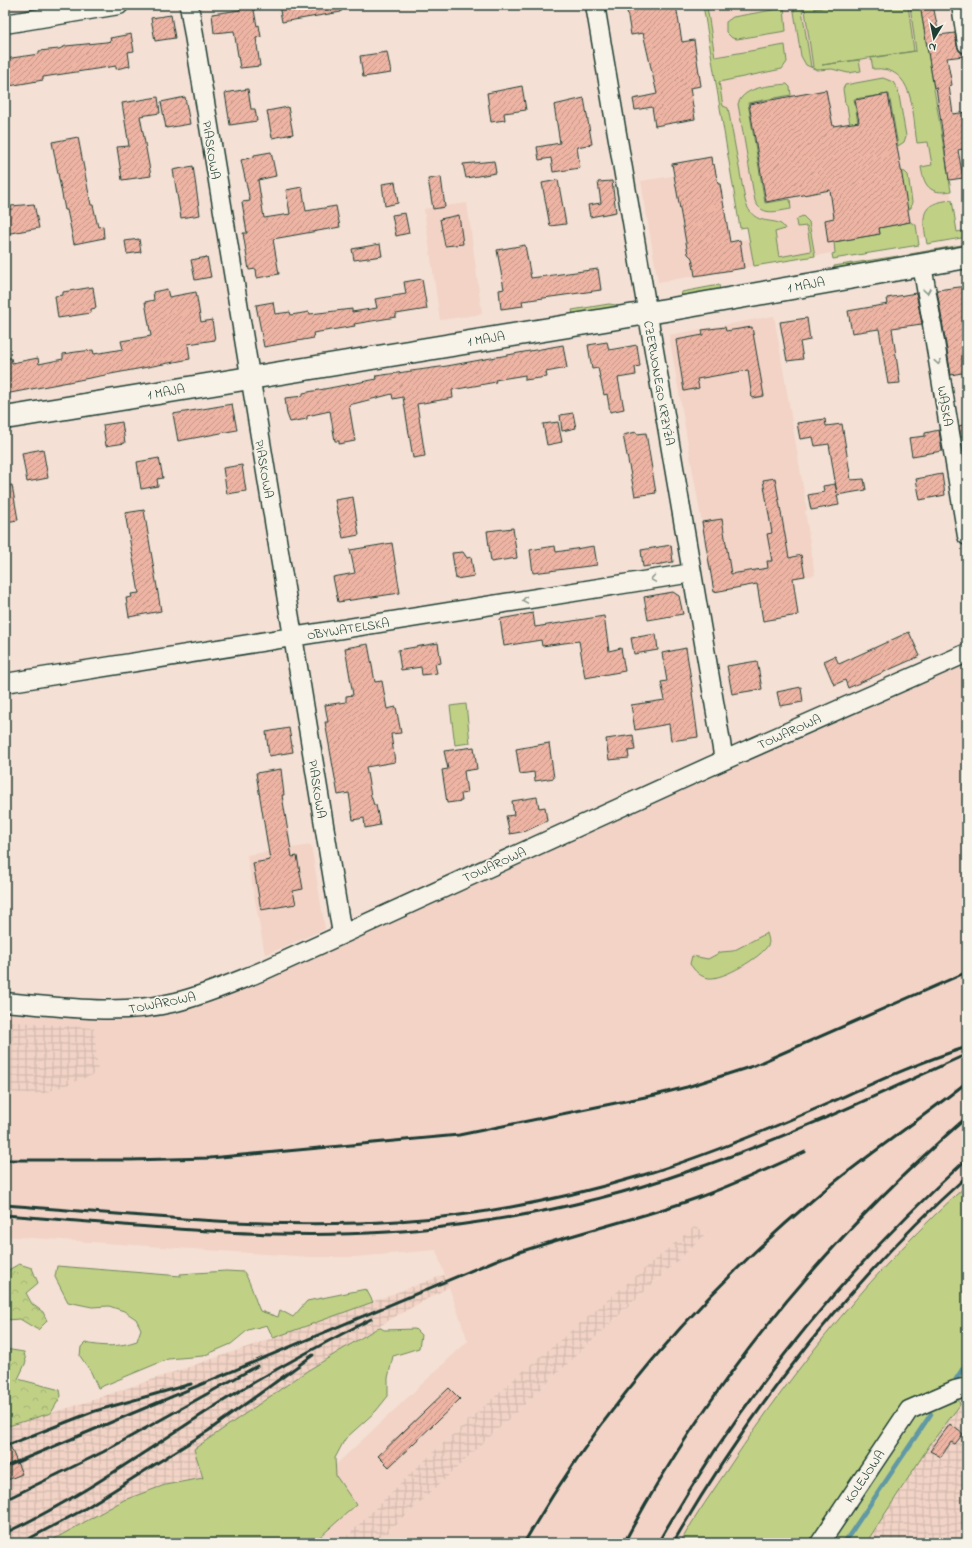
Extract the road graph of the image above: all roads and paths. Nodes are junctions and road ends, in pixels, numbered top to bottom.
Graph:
1 (119, 5) edge
2 (189, 5) edge
3 (595, 5) edge
4 (960, 5) edge
5 (5, 24) edge
6 (967, 44) edge
7 (967, 257) edge
8 (922, 265) junction
9 (648, 312) junction
10 (250, 377) junction
11 (5, 418) edge
12 (967, 536) edge
13 (692, 573) junction
14 (293, 637) junction
15 (967, 653) edge
16 (5, 683) edge
17 (724, 760) junction
18 (342, 934) junction
19 (5, 1002) edge
20 (967, 1387) edge
21 (820, 1543) edge

1 - 5 street
2 - 10 street, PIASKOWA
3 - 9 street, CZERWONEGO KRZYŻA
4 - 6 street
7 - 8 street, 1 MAJA
8 - 9 street, 1 MAJA
8 -> 12 street, WĄSKA
9 - 10 street, 1 MAJA
9 - 13 street, CZERWONEGO KRZYŻA
10 - 11 street, 1 MAJA
10 - 14 street, PIASKOWA
13 -> 14 street, OBYWATELSKA
13 - 17 street, CZERWONEGO KRZYŻA
14 - 16 street, OBYWATELSKA
14 - 18 street, PIASKOWA
15 - 17 street, TOWAROWA
17 - 18 street, TOWAROWA
18 - 19 street, TOWAROWA
20 - 21 street, KOLEJOWA

